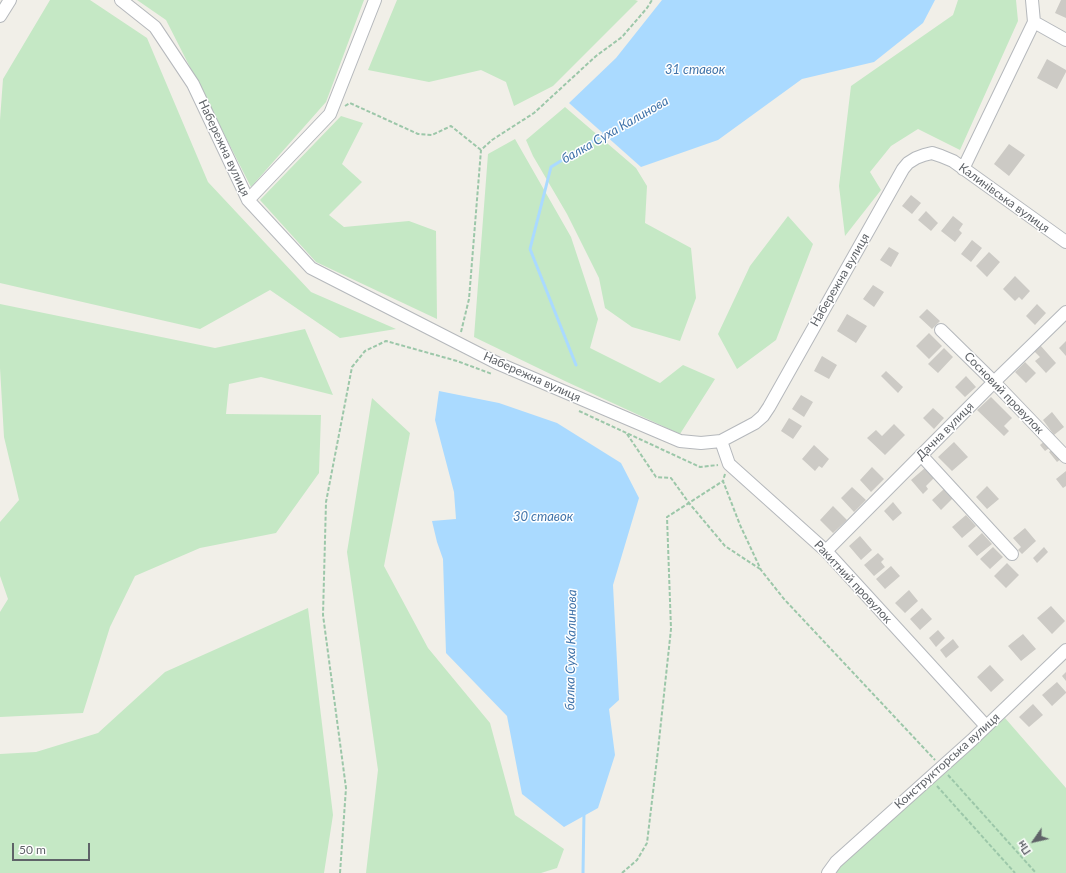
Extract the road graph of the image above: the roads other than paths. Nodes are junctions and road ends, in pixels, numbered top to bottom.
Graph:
1 (121, 0) edge
2 (375, 0) edge
3 (1032, 0) edge
4 (6, 2) edge
5 (0, 16) edge
6 (1034, 22) junction
7 (1066, 40) edge
8 (942, 156) joint
9 (963, 169) junction
10 (248, 200) junction
11 (1066, 242) edge
12 (1066, 312) edge
13 (941, 330) dead end
14 (994, 382) junction
15 (721, 441) junction
16 (921, 455) junction
17 (1066, 457) edge
18 (826, 551) junction
19 (1012, 554) dead end
20 (1066, 650) edge
21 (986, 726) junction
22 (828, 873) edge

1 - 10 street, Набережна вулиця
2 - 10 street
3 - 6 street
4 - 5 street
6 - 7 street
6 - 9 street
8 - 9 street, Калинівська вулиця
8 - 15 street, Набережна вулиця
9 - 11 street, Калинівська вулиця
10 - 15 street, Набережна вулиця
12 - 14 street, Дачна вулиця
13 - 14 street, Сосновий провулок
14 - 16 street, Дачна вулиця
14 - 17 street, Сосновий провулок
15 - 18 street, Ракитний провулок
16 - 18 street, Дачна вулиця
16 - 19 street
18 - 21 street, Ракитний провулок
20 - 21 street, Конструкторська вулиця
21 - 22 street, Конструкторська вулиця

